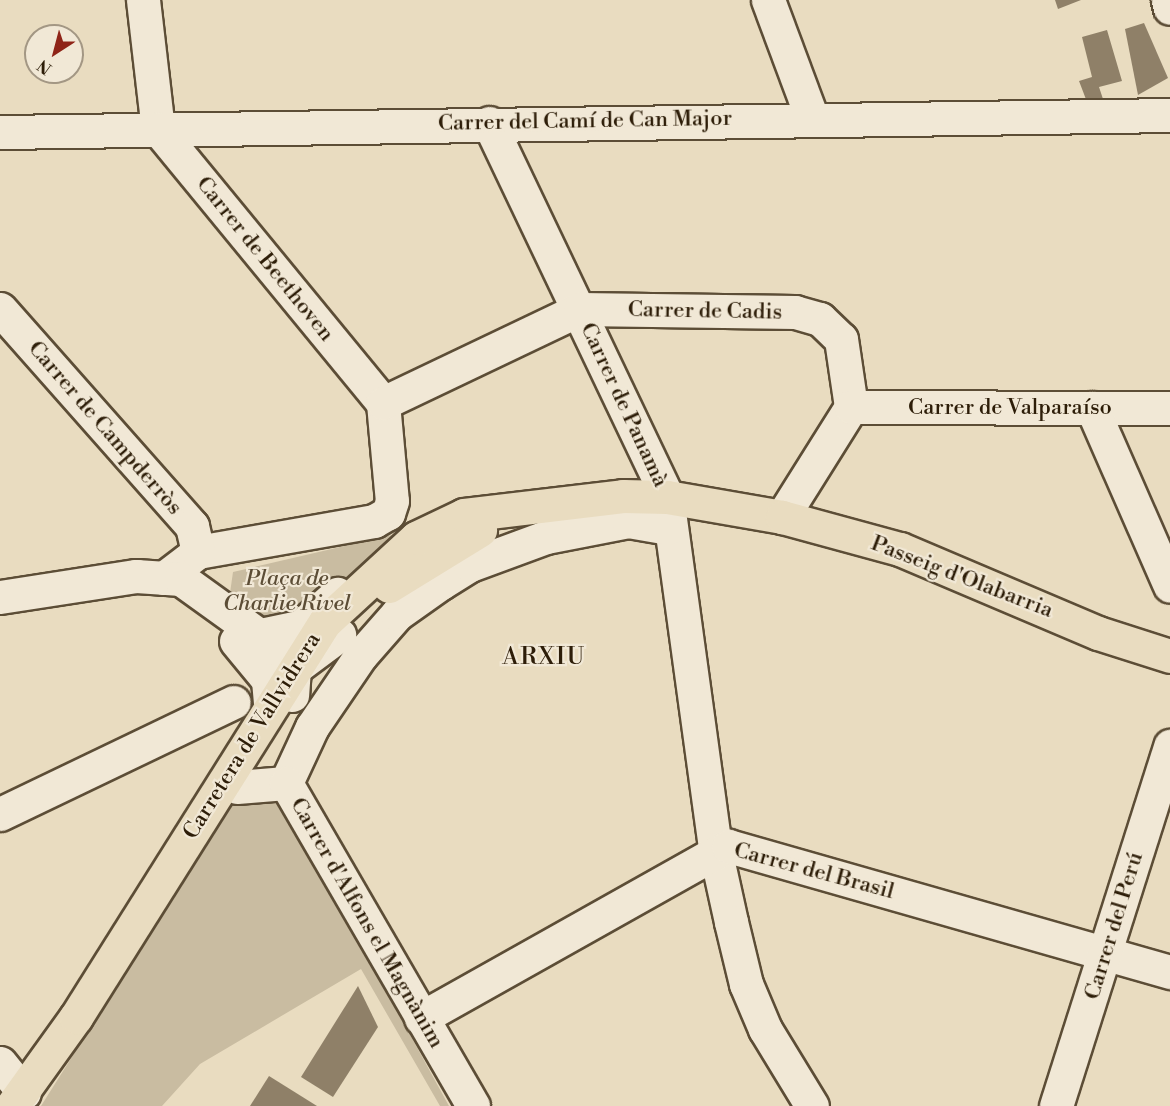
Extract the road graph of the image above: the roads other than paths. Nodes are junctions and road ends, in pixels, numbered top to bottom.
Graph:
1 (143, 0) edge
2 (768, 0) edge
3 (1168, 0) edge
4 (1170, 8) edge
5 (1170, 115) edge
6 (812, 118) junction
7 (489, 123) junction
8 (158, 129) junction
9 (0, 132) edge
10 (0, 309) edge
11 (580, 309) junction
12 (383, 403) junction
13 (851, 407) junction
14 (1092, 408) junction
15 (1170, 408) edge
16 (570, 501) joint
17 (516, 512) junction
18 (668, 512) junction
19 (782, 517) junction
20 (416, 538) junction
21 (198, 552) junction
22 (164, 578) junction
23 (1170, 586) edge
24 (0, 597) edge
25 (339, 635) junction
26 (248, 638) junction
27 (1170, 656) edge
28 (294, 668) junction
29 (234, 702) dead end
30 (279, 708) junction
31 (1170, 746) edge
32 (286, 783) junction
33 (237, 787) junction
34 (0, 814) edge
35 (715, 849) junction
36 (174, 863) junction
37 (1106, 954) junction
38 (1170, 972) edge
39 (421, 1018) junction
40 (0, 1063) edge
41 (19, 1102) edge
42 (473, 1106) edge
43 (812, 1106) edge
44 (1056, 1106) edge

1 - 8 street
2 - 6 street
3 - 4 street
5 - 6 street, Carrer del Camí de Can Major
6 - 7 street, Carrer del Camí de Can Major
7 - 8 street, Carrer del Camí de Can Major
7 - 11 street, Carrer de Panamà
8 - 9 street, Carrer del Camí de Can Major
8 - 12 street, Carrer de Beethoven
10 - 21 street, Carrer de Campderròs
11 - 12 street, Carrer de Cadis
11 - 13 street, Carrer de Cadis
11 - 18 street, Carrer de Panamà
12 - 21 street
13 - 14 street, Carrer de Valparaíso
13 - 19 street
14 - 15 street, Carrer de Valparaíso
14 - 23 street
16 - 17 main road, Carretera de Vallvidrera
16 - 18 main road, Passeig d'Olabarria
17 - 20 main road, Carretera de Vallvidrera
17 - 25 main road, Carretera de Vallvidrera
18 - 19 main road, Passeig d'Olabarria
18 - 32 street, Passeig d'Olabarria
18 - 35 street, Carrer de Panamà
19 - 27 main road, Passeig d'Olabarria
20 - 26 street
20 - 28 main road, Carretera de Vallvidrera
21 - 22 street
22 - 24 street
22 - 26 street
25 - 28 street
25 - 30 main road, Carretera de Vallvidrera
26 - 28 street
26 - 30 street
28 - 30 main road, Carretera de Vallvidrera
29 - 34 street
30 - 33 main road, Carretera de Vallvidrera
30 - 36 main road, Carretera de Vallvidrera
31 - 37 street, Carrer del Perú
32 - 33 street, Carrer d'Alfons el Magnànim
32 - 39 street, Carrer d'Alfons el Magnànim
33 - 36 main road, Carretera de Vallvidrera
35 - 37 street, Carrer del Brasil
35 - 39 street, Carrer del Brasil
35 - 43 street, Carrer de Panamà
36 - 41 main road, Carretera de Vallvidrera
37 - 38 street, Carrer del Brasil
37 - 44 street, Carrer del Perú
39 - 42 street, Carrer d'Alfons el Magnànim
40 - 41 street

